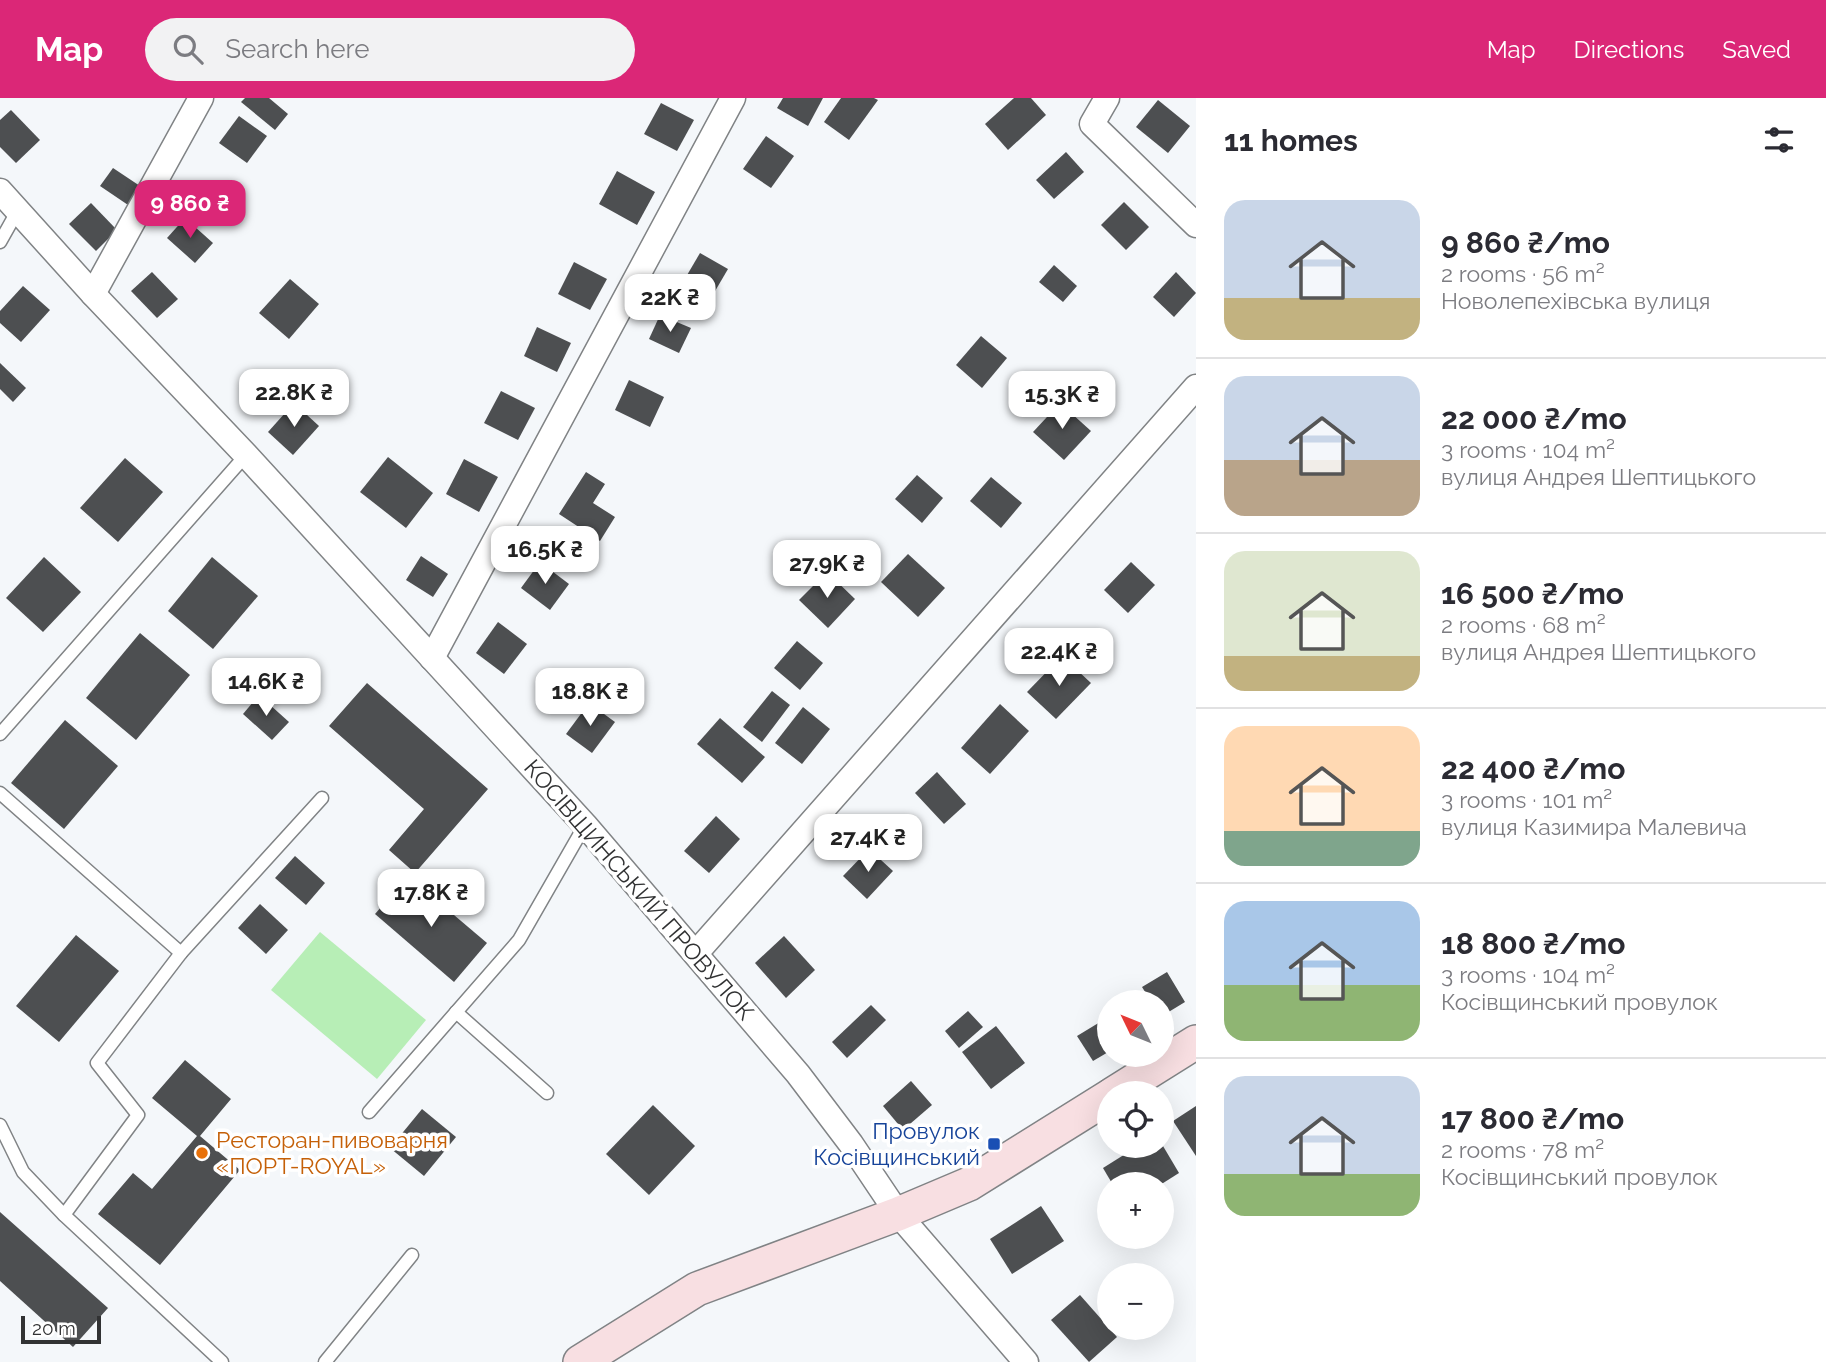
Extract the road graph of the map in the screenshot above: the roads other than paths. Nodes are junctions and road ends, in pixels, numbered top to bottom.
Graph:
1 (201, 98) edge
2 (733, 98) edge
3 (1107, 98) edge
4 (0, 191) edge
5 (18, 211) junction
6 (1196, 225) edge
7 (0, 242) edge
8 (93, 294) junction
9 (1196, 387) edge
10 (246, 455) junction
11 (432, 658) junction
12 (0, 734) edge
13 (0, 793) edge
14 (322, 798) dead end
15 (585, 825) junction
16 (181, 953) junction
17 (696, 953) junction
18 (456, 1012) junction
19 (1196, 1042) edge
20 (1133, 1081) edge
21 (547, 1093) dead end
22 (1097, 1104) edge
23 (369, 1111) dead end
24 (0, 1125) edge
25 (898, 1214) junction
26 (64, 1215) junction
27 (412, 1255) dead end
28 (222, 1362) edge
29 (325, 1362) edge
30 (580, 1362) edge
31 (1026, 1362) edge

1 - 8 street
2 - 11 street
3 - 6 street
4 - 5 street, КОСІВЩИНСЬКИЙ ПРОВУЛОК
5 - 7 lane
5 - 8 street, КОСІВЩИНСЬКИЙ ПРОВУЛОК
8 - 10 street, КОСІВЩИНСЬКИЙ ПРОВУЛОК
9 - 17 street
10 - 11 street, КОСІВЩИНСЬКИЙ ПРОВУЛОК
10 - 12 lane
11 - 15 street, КОСІВЩИНСЬКИЙ ПРОВУЛОК
13 - 16 lane
14 - 16 lane
15 - 17 street, КОСІВЩИНСЬКИЙ ПРОВУЛОК
15 - 18 lane
16 - 26 lane
17 - 25 street, КОСІВЩИНСЬКИЙ ПРОВУЛОК
18 - 21 lane
18 - 23 lane
19 - 20 street
22 - 25 street
24 - 26 lane
25 - 30 street
25 - 31 street, КОСІВЩИНСЬКИЙ ПРОВУЛОК
26 - 28 lane
27 - 29 lane

